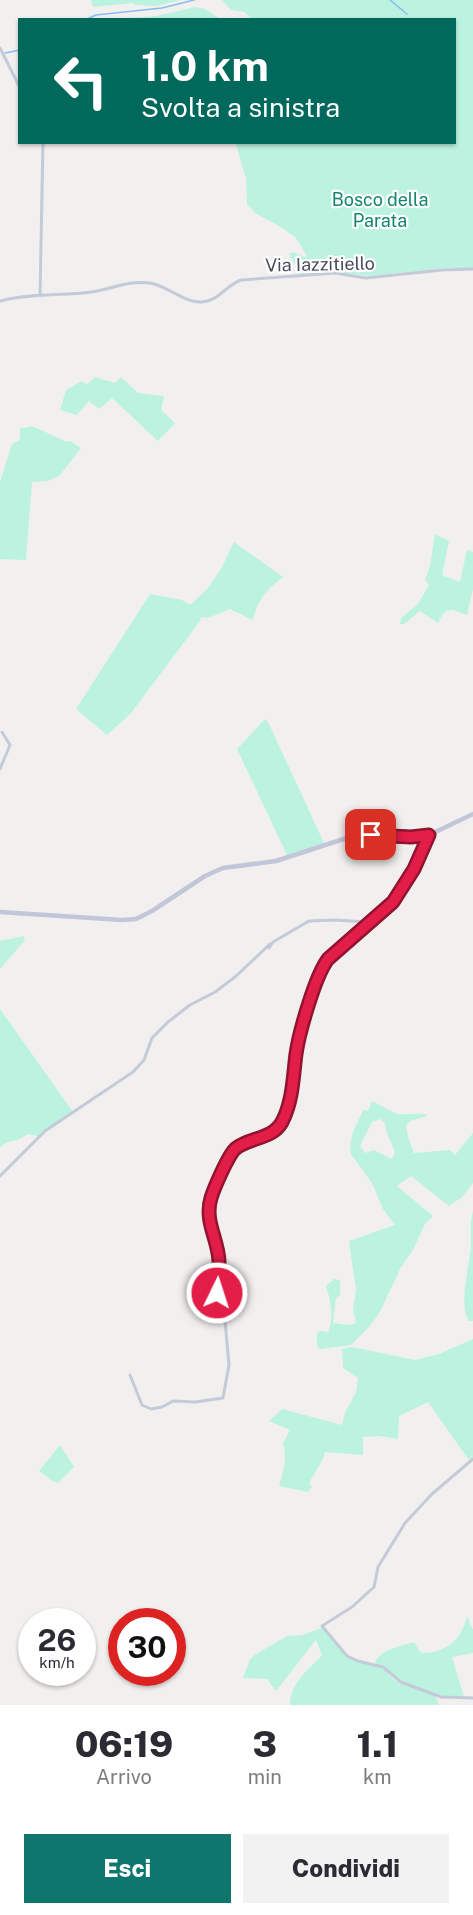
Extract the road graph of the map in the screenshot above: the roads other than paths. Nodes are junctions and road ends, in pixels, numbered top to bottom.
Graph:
1 (0, 48) edge
2 (18, 84) edge
3 (43, 144) edge
4 (473, 269) edge
5 (40, 295) junction
6 (0, 301) edge
7 (2, 732) dead end
8 (0, 769) edge
9 (473, 814) edge
10 (429, 835) junction
11 (0, 912) edge
12 (371, 922) junction
13 (0, 1176) edge
14 (130, 1375) dead end
15 (473, 1459) edge
16 (473, 1698) edge

1 - 2 street
3 - 5 street
4 - 5 street, Via Iazzitiello
5 - 6 street, Via Iazzitiello
7 - 8 street
9 - 10 main road
10 - 11 main road
10 - 12 street
12 - 13 street
12 - 14 street
15 - 16 street

